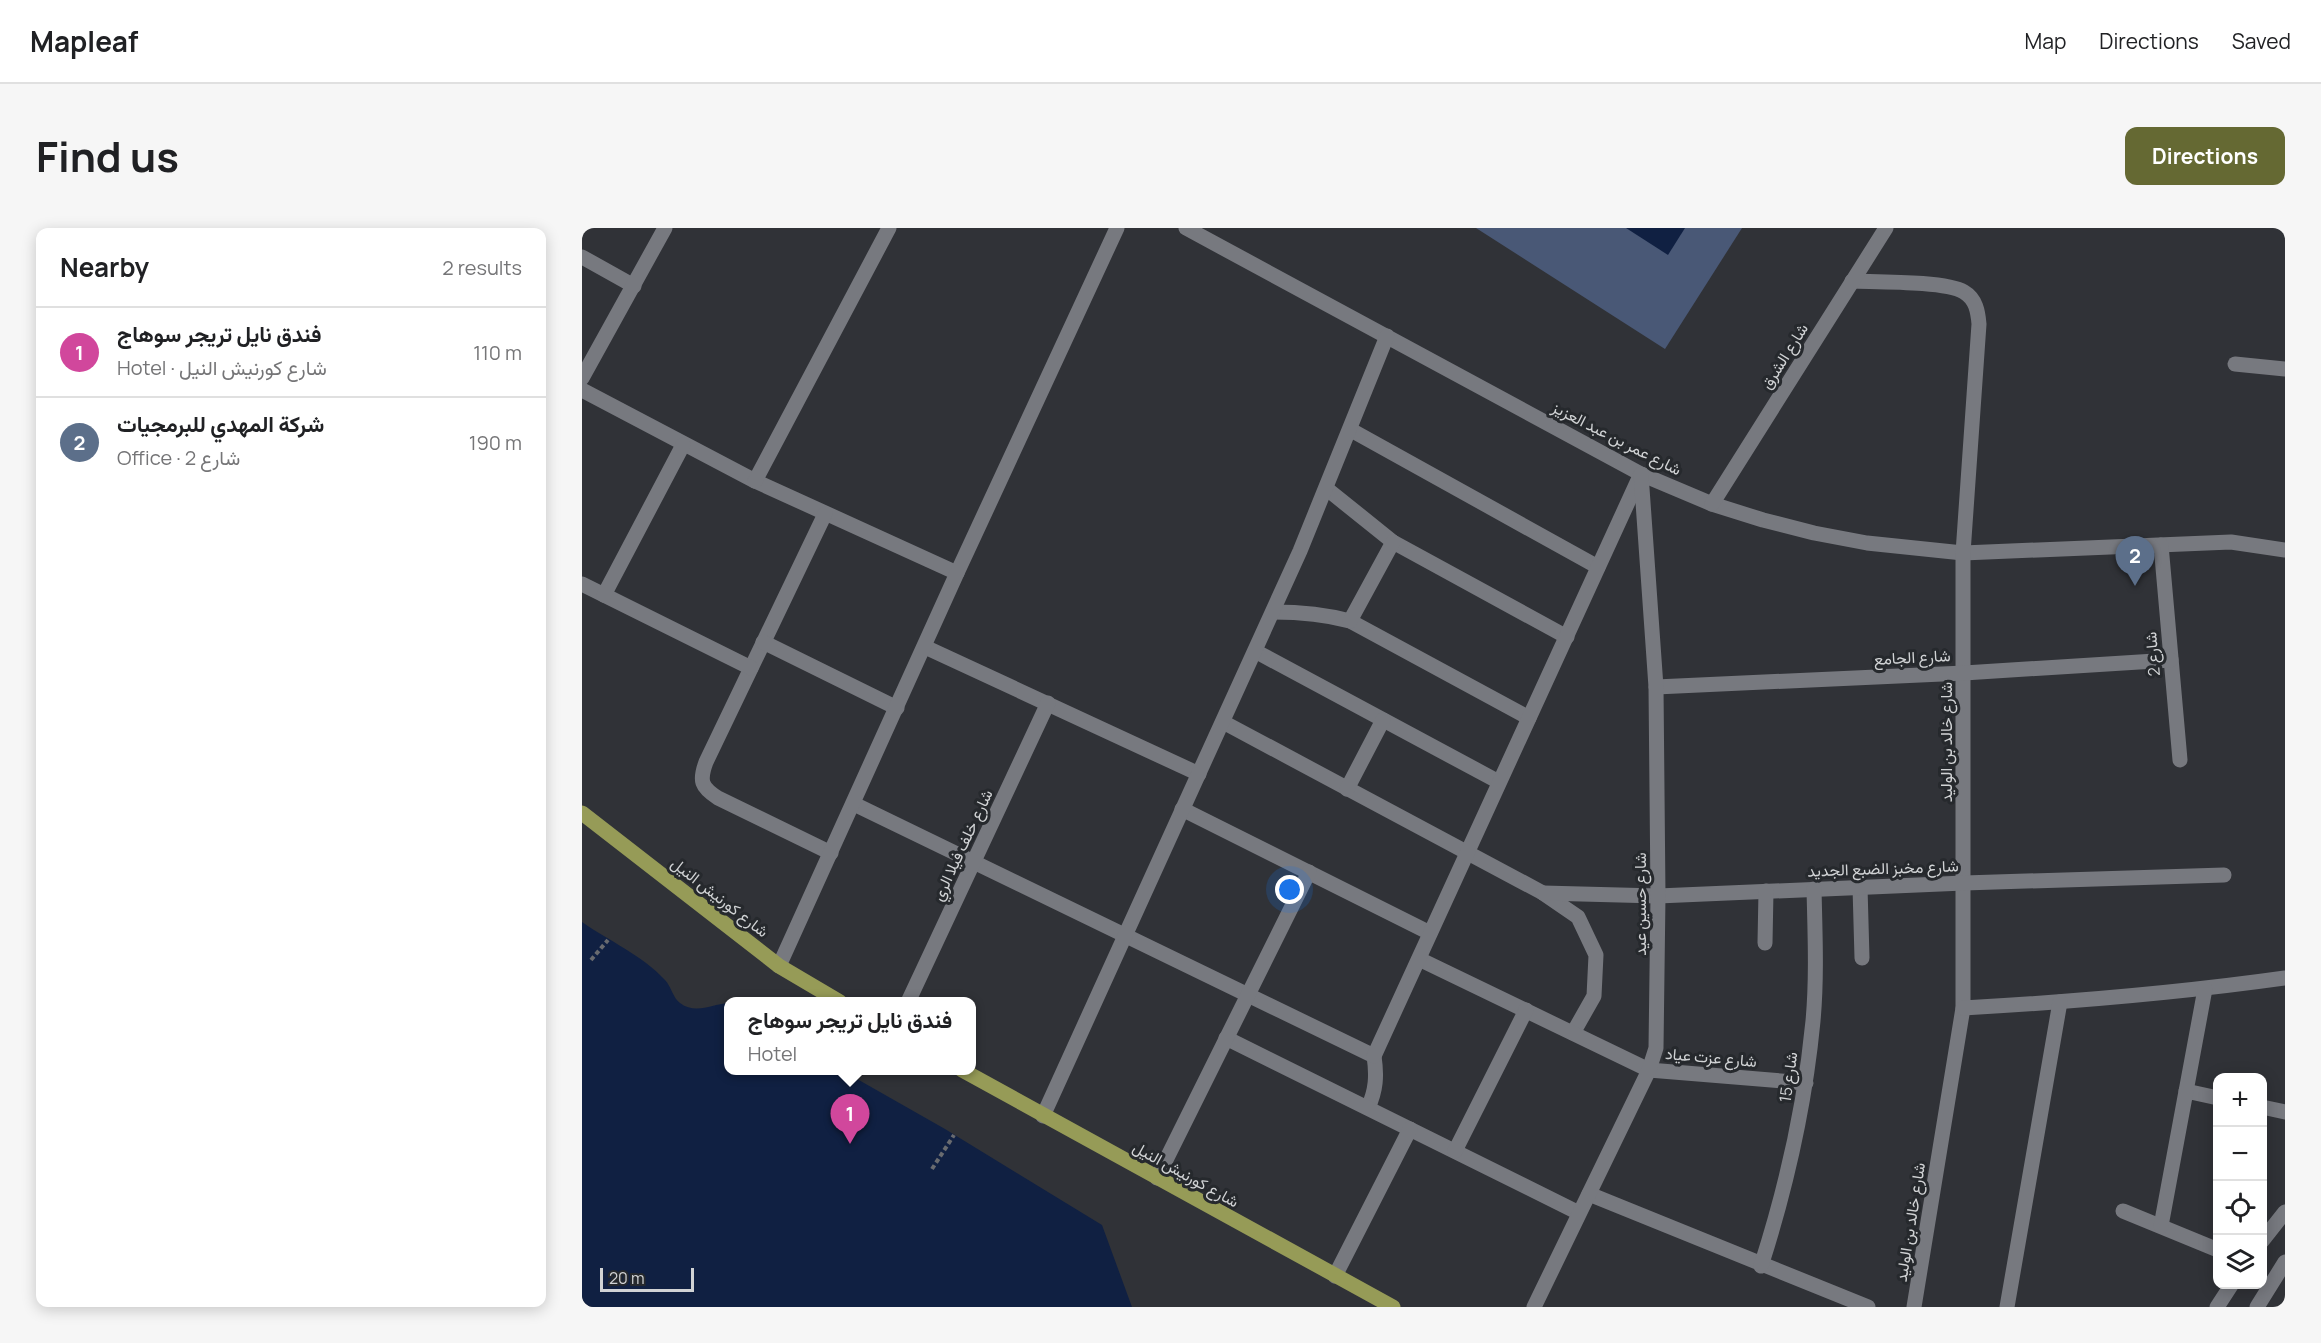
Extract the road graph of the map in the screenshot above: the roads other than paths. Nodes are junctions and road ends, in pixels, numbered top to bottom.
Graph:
1 (665, 228) edge
2 (889, 228) edge
3 (1117, 228) edge
4 (1186, 228) edge
5 (1886, 228) edge
6 (582, 257) edge
7 (1852, 281) junction
8 (634, 286) junction
9 (1387, 336) junction
10 (2235, 364) dead end
11 (2285, 369) edge
12 (582, 378) edge
13 (582, 390) edge
14 (1351, 430) junction
15 (683, 445) junction
16 (1641, 474) junction
17 (754, 481) junction
18 (1327, 489) junction
19 (1712, 504) junction
20 (825, 514) junction
21 (1393, 542) junction
22 (2161, 545) junction
23 (2285, 550) edge
24 (1963, 554) junction
25 (1598, 567) junction
26 (957, 573) junction
27 (582, 584) edge
28 (604, 595) junction
29 (1273, 612) junction
30 (1350, 621) junction
31 (1567, 636) junction
32 (764, 642) junction
33 (925, 647) junction
34 (1255, 651) junction
35 (2171, 660) junction
36 (751, 668) junction
37 (1964, 673) junction
38 (1656, 687) junction
39 (1048, 703) junction
40 (897, 708) junction
41 (1529, 718) junction
42 (1383, 720) junction
43 (1223, 722) junction
44 (2180, 760) dead end
45 (1199, 774) junction
46 (1499, 782) junction
47 (1347, 789) junction
48 (854, 804) junction
49 (1182, 809) junction
50 (582, 813) edge
51 (831, 853) junction
52 (1467, 854) junction
53 (973, 862) junction
54 (1309, 872) junction
55 (2224, 875) dead end
56 (1964, 883) junction
57 (1860, 887) junction
58 (1814, 889) junction
59 (1766, 891) junction
60 (1543, 893) junction
61 (1658, 896) junction
62 (1431, 933) junction
63 (1125, 936) junction
64 (1766, 943) dead end
65 (1862, 958) dead end
66 (1419, 959) junction
67 (779, 966) junction
68 (2285, 978) edge
69 (2205, 989) junction
70 (1248, 995) junction
71 (832, 997) edge
72 (910, 997) edge
73 (2060, 1002) junction
74 (1963, 1008) junction
75 (1526, 1010) junction
76 (1573, 1033) junction
77 (1227, 1038) junction
78 (1374, 1056) junction
79 (1649, 1070) junction
80 (969, 1075) edge
81 (1806, 1083) junction
82 (2186, 1091) junction
83 (2213, 1097) edge
84 (1368, 1108) junction
85 (2267, 1108) edge
86 (2285, 1112) edge
87 (1043, 1116) junction
88 (1410, 1129) junction
89 (1455, 1151) junction
90 (1157, 1178) junction
91 (1589, 1194) junction
92 (2123, 1211) dead end
93 (2285, 1212) edge
94 (1579, 1213) junction
95 (2161, 1226) junction
96 (2267, 1235) edge
97 (2213, 1248) edge
98 (1761, 1266) junction
99 (2275, 1269) edge
100 (1335, 1276) junction
101 (2229, 1289) edge
102 (1393, 1307) edge
103 (1534, 1307) edge
104 (1868, 1307) edge
105 (1914, 1307) edge
106 (2007, 1307) edge
107 (2217, 1307) edge
108 (2257, 1307) edge

1 - 8 street
2 - 17 street
3 - 26 street
4 - 9 street, شارع عمر بن عبد العزيز
5 - 7 street, شارع الشرق
6 - 8 street
7 - 19 street, شارع الشرق
7 - 24 street, شارع خالد بن الوليد
8 - 12 street
9 - 14 street
9 - 16 street, شارع عمر بن عبد العزيز
10 - 11 street
13 - 15 street
14 - 18 street
14 - 25 street
15 - 17 street
15 - 28 street
16 - 19 street, شارع عمر بن عبد العزيز
16 - 25 street
16 - 38 street, شارع حسين عيد
17 - 20 street
18 - 21 street
18 - 29 street
19 - 24 street, شارع عمر بن عبد العزيز
20 - 26 street
20 - 32 street
21 - 30 street
21 - 31 street
22 - 23 street, شارع عمر بن عبد العزيز
22 - 24 street, شارع عمر بن عبد العزيز
22 - 35 street, شارع 2
24 - 37 street, شارع خالد بن الوليد
25 - 31 street
26 - 33 street
27 - 28 street
28 - 36 street
29 - 30 street
29 - 34 street
30 - 41 street
31 - 41 street
32 - 36 street
32 - 40 street
33 - 39 street
33 - 40 street
34 - 42 street
34 - 43 street
35 - 37 street, شارع الجامع
35 - 44 street, شارع 2
36 - 51 street
37 - 38 street, شارع الجامع
37 - 56 street, شارع خالد بن الوليد
38 - 61 street, شارع حسين عيد
39 - 45 street
39 - 53 street, شارع خلف فيلا الري
40 - 48 street
41 - 46 street
42 - 46 street
42 - 47 street
43 - 45 street
43 - 47 street
45 - 49 street
46 - 52 street
47 - 52 street
48 - 51 street
48 - 53 street
49 - 54 street
49 - 63 street
50 - 67 main road, شارع كورنيش النيل
51 - 67 street
52 - 60 street
52 - 62 street
53 - 63 street
53 - 72 street, شارع خلف فيلا الري
54 - 62 street
54 - 70 street
55 - 56 street, شارع مخبز الضبع الجديد
56 - 57 street, شارع مخبز الضبع الجديد
56 - 74 street, شارع خالد بن الوليد
57 - 58 street, شارع مخبز الضبع الجديد
57 - 65 street
58 - 59 street, شارع مخبز الضبع الجديد
58 - 81 street, شارع 15
59 - 61 street, شارع مخبز الضبع الجديد
59 - 64 street
60 - 61 street, شارع مخبز الضبع الجديد
60 - 76 street
61 - 79 street, شارع حسين عيد
62 - 66 street
63 - 70 street
63 - 87 street
66 - 75 street
66 - 78 street
67 - 71 main road, شارع كورنيش النيل
68 - 69 street
69 - 73 street
69 - 82 street
70 - 77 street
70 - 78 street
73 - 74 street
73 - 106 street
74 - 105 street, شارع خالد بن الوليد
75 - 76 street
75 - 89 street
76 - 79 street
77 - 84 street
77 - 90 street
78 - 84 street
79 - 81 street, شارع عزت عياد
79 - 91 street, شارع حسين عيد
80 - 87 main road, شارع كورنيش النيل
81 - 98 street, شارع 15
82 - 83 street
82 - 95 street
84 - 88 street
85 - 86 street
87 - 90 main road, شارع كورنيش النيل
88 - 89 street
88 - 100 street
89 - 94 street
90 - 100 main road, شارع كورنيش النيل
91 - 94 street, شارع حسين عيد
91 - 98 street
92 - 95 street
93 - 96 street
94 - 103 street, شارع حسين عيد
95 - 97 street
98 - 104 street
99 - 108 street
100 - 102 main road, شارع كورنيش النيل
101 - 107 street

